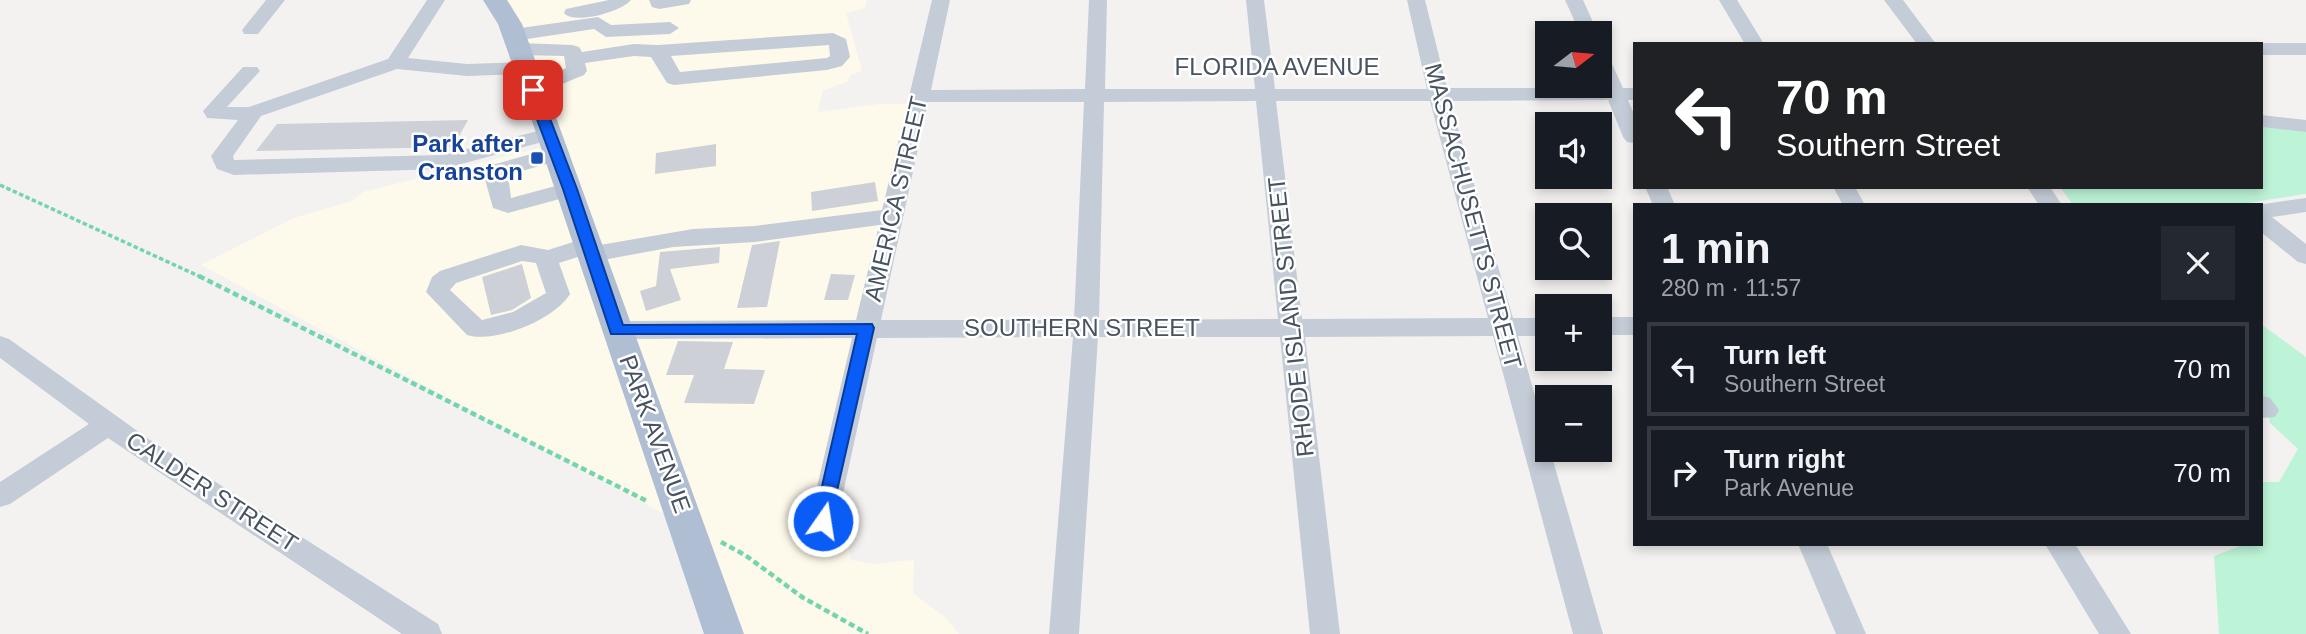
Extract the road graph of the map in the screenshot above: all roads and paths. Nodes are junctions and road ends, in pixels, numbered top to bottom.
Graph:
1 (275, 0) edge
2 (455, 0) edge
3 (622, 0) edge
4 (658, 0) edge
5 (682, 0) edge
6 (941, 0) edge
7 (1098, 0) edge
8 (1255, 0) edge
9 (1416, 0) edge
10 (1574, 0) edge
11 (1728, 0) edge
12 (1893, 0) edge
13 (433, 4) edge
14 (1584, 21) edge
15 (670, 28) dead end
16 (251, 30) dead end
17 (1754, 42) edge
18 (1925, 42) edge
19 (516, 44) edge
20 (2263, 49) edge
21 (2306, 49) edge
22 (658, 51) junction
23 (574, 60) junction
24 (395, 63) junction
25 (250, 71) dead end
26 (1612, 75) edge
27 (1438, 93) junction
28 (1093, 94) junction
29 (1266, 94) junction
30 (1625, 94) edge
31 (919, 96) junction
32 (254, 113) junction
33 (2263, 121) edge
34 (2306, 126) edge
35 (1633, 132) edge
36 (553, 144) junction
37 (0, 185) edge
38 (570, 189) junction
39 (2040, 189) edge
40 (2050, 203) edge
41 (2306, 205) edge
42 (2263, 211) edge
43 (892, 216) junction
44 (2263, 222) edge
45 (590, 250) junction
46 (2306, 256) edge
47 (546, 259) junction
48 (1612, 326) edge
49 (1633, 326) edge
50 (1503, 327) junction
51 (1535, 327) edge
52 (866, 328) junction
53 (1086, 328) junction
54 (1293, 328) junction
55 (617, 330) junction
56 (0, 345) edge
57 (109, 424) junction
58 (0, 496) edge
59 (651, 503) dead end
60 (823, 521) dead end
61 (723, 542) dead end
62 (1813, 546) edge
63 (2060, 546) edge
64 (428, 634) edge
65 (724, 634) edge
66 (868, 634) edge
67 (1064, 634) edge
68 (1325, 634) edge
69 (1588, 634) edge
70 (1851, 634) edge
71 (2116, 634) edge

1 - 16 street
2 - 13 street
3 - 19 street
4 - 5 street
6 - 31 street, AMERICA STREET
7 - 28 street
8 - 29 street, RHODE ISLAND STREET
9 - 27 street, MASSACHUSETTS STREET
10 - 14 street
11 - 17 street
12 - 18 street
13 - 24 street
15 - 19 street
19 - 23 street
19 - 23 street
19 - 24 street
19 - 36 main road, PARK AVENUE
20 - 21 street
22 - 22 street
22 - 23 street
24 - 32 street
25 - 32 street
26 - 30 street
27 - 29 street, FLORIDA AVENUE
27 - 30 street, FLORIDA AVENUE
27 - 50 street, MASSACHUSETTS STREET
28 - 29 street, FLORIDA AVENUE
28 - 31 street, FLORIDA AVENUE
28 - 53 street
29 - 54 street, RHODE ISLAND STREET
30 - 35 street
31 - 43 street, AMERICA STREET
32 - 36 street
33 - 34 street
36 - 38 main road, PARK AVENUE
36 - 38 street
37 - 59 path
38 - 45 main road, PARK AVENUE
39 - 40 street
41 - 42 street
43 - 45 street
43 - 52 street, AMERICA STREET
44 - 46 street
45 - 47 street
45 - 55 main road, PARK AVENUE
47 - 47 street
48 - 49 street
50 - 51 street, SOUTHERN STREET
50 - 54 street, SOUTHERN STREET
50 - 69 street, MASSACHUSETTS STREET
52 - 53 street, SOUTHERN STREET
52 - 55 street, SOUTHERN STREET
52 - 60 street, AMERICA STREET
53 - 54 street, SOUTHERN STREET
53 - 67 street
54 - 68 street, RHODE ISLAND STREET
55 - 65 main road, PARK AVENUE
56 - 57 street, CALDER STREET
57 - 58 street
57 - 64 street, CALDER STREET
61 - 66 path
62 - 70 street
63 - 71 street

